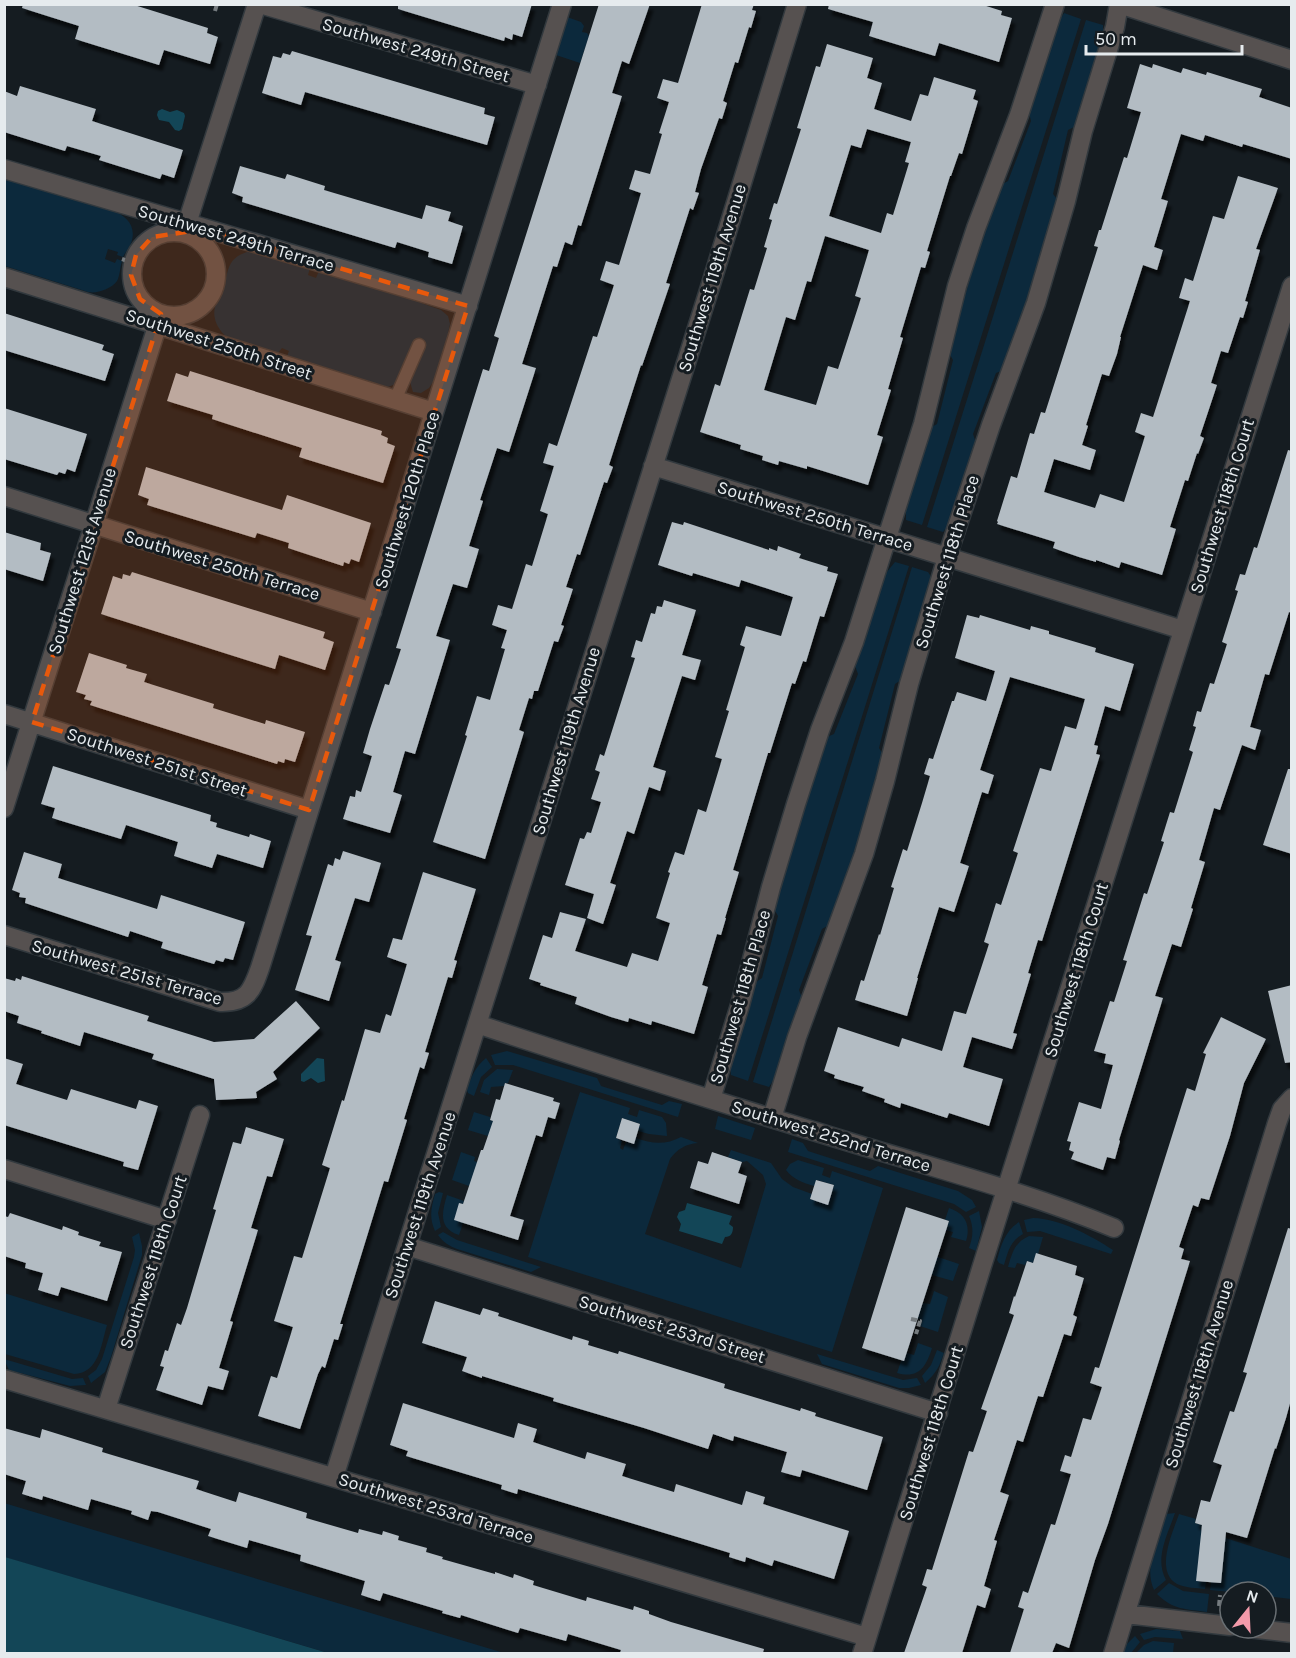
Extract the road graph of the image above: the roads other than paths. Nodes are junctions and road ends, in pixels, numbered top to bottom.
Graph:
1 (259, 4) edge
2 (562, 4) edge
3 (796, 4) edge
4 (1055, 4) edge
5 (1119, 5) edge
6 (1292, 60) edge
7 (537, 85) junction
8 (4, 169) edge
9 (186, 228) junction
10 (4, 277) edge
11 (1292, 286) edge
12 (468, 306) junction
13 (159, 320) junction
14 (419, 345) dead end
15 (395, 400) junction
16 (434, 412) junction
17 (653, 466) junction
18 (4, 496) edge
19 (93, 524) junction
20 (888, 539) junction
21 (947, 557) junction
22 (372, 612) junction
23 (1183, 630) junction
24 (4, 714) edge
25 (32, 722) junction
26 (4, 808) edge
27 (309, 810) junction
28 (4, 935) edge
29 (248, 994) joint
30 (477, 1024) junction
31 (1292, 1098) edge
32 (711, 1099) junction
33 (200, 1115) dead end
34 (772, 1118) junction
35 (4, 1169) edge
36 (1007, 1190) junction
37 (166, 1220) junction
38 (1114, 1228) dead end
39 (406, 1246) junction
40 (4, 1379) edge
41 (106, 1409) junction
42 (938, 1413) junction
43 (334, 1478) junction
44 (1126, 1614) junction
45 (1218, 1625) edge
46 (864, 1645) edge
47 (1113, 1653) edge

1 - 7 street, Southwest 249th Street
1 - 9 street
2 - 7 street, Southwest 120th Place
3 - 17 street, Southwest 119th Avenue
4 - 20 street, Southwest 118th Place
5 - 6 street
5 - 21 street, Southwest 118th Place
7 - 12 street, Southwest 120th Place
8 - 9 street, Southwest 249th Terrace
9 - 12 street, Southwest 249th Terrace
9 - 13 street
9 - 13 street
10 - 13 street, Southwest 250th Street
11 - 23 street, Southwest 118th Court
12 - 16 street, Southwest 120th Place
13 - 15 street, Southwest 250th Street
13 - 19 street, Southwest 121st Avenue
14 - 15 lane
15 - 16 street, Southwest 250th Street
16 - 22 street, Southwest 120th Place
17 - 20 street, Southwest 250th Terrace
17 - 30 street, Southwest 119th Avenue
18 - 19 street, Southwest 250th Terrace
19 - 22 street, Southwest 250th Terrace
19 - 25 street, Southwest 121st Avenue
20 - 21 street, Southwest 250th Terrace
20 - 32 street, Southwest 118th Place
21 - 23 street, Southwest 250th Terrace
21 - 34 street, Southwest 118th Place
22 - 27 street, Southwest 120th Place
23 - 36 street, Southwest 118th Court
24 - 25 street, Southwest 251st Street
25 - 26 street, Southwest 121st Avenue
25 - 27 street, Southwest 251st Street
27 - 29 street, Southwest 120th Place
28 - 29 street, Southwest 251st Terrace
30 - 32 street, Southwest 252nd Terrace
30 - 39 street, Southwest 119th Avenue
31 - 44 street, Southwest 118th Avenue
32 - 34 street, Southwest 252nd Terrace
33 - 37 street, Southwest 119th Court
34 - 36 street, Southwest 252nd Terrace
35 - 37 street
36 - 38 street, Southwest 252nd Terrace
36 - 42 street, Southwest 118th Court
37 - 41 street, Southwest 119th Court
39 - 42 street, Southwest 253rd Street
39 - 43 street, Southwest 119th Avenue
40 - 41 street, Southwest 253rd Terrace
41 - 43 street, Southwest 253rd Terrace
42 - 46 street, Southwest 118th Court
43 - 46 street, Southwest 253rd Terrace
44 - 45 street
44 - 47 street, Southwest 118th Avenue

